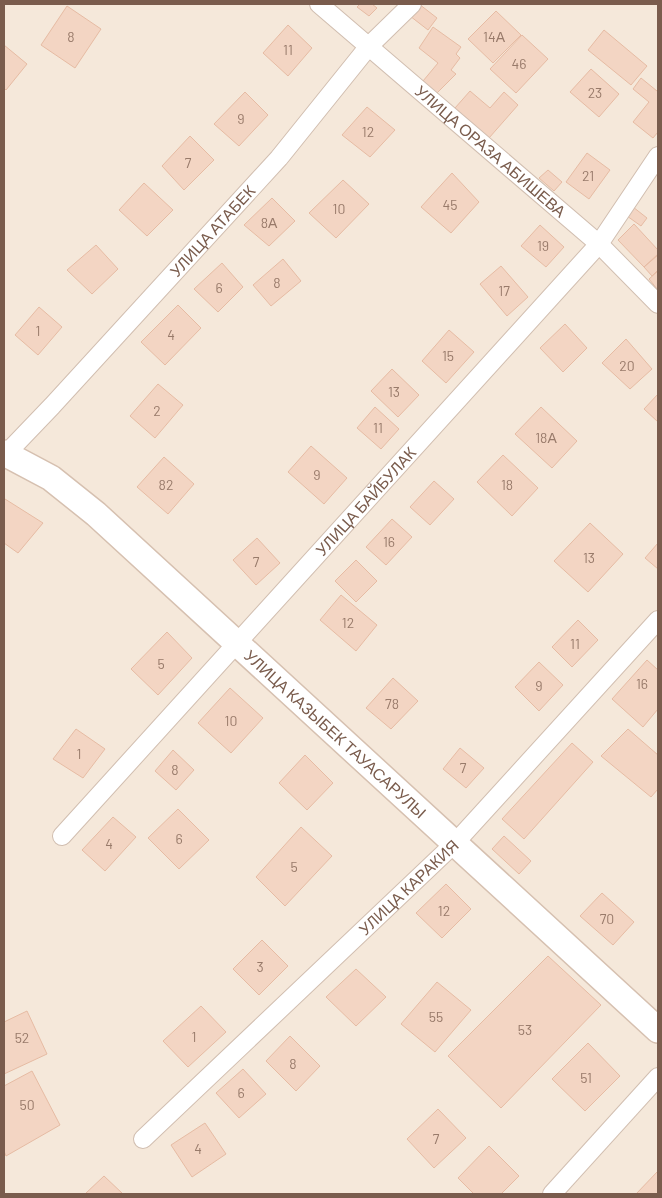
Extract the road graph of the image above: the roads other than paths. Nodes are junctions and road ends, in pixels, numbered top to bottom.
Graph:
1 (319, 4) edge
2 (412, 4) edge
3 (369, 46) junction
4 (658, 156) edge
5 (599, 244) junction
6 (658, 304) edge
7 (5, 454) edge
8 (658, 620) edge
9 (237, 644) junction
10 (62, 836) dead end
11 (455, 843) junction
12 (658, 1030) edge
13 (658, 1077) edge
14 (143, 1139) dead end
15 (552, 1194) edge

1 - 3 street, УЛИЦА ОРАЗА АБИШЕВА
2 - 3 street, УЛИЦА АТАБЕК
3 - 5 street, УЛИЦА ОРАЗА АБИШЕВА
3 - 7 street, УЛИЦА АТАБЕК
4 - 5 street, УЛИЦА БАЙБУЛАК
5 - 6 street, УЛИЦА ОРАЗА АБИШЕВА
5 - 9 street, УЛИЦА БАЙБУЛАК
7 - 9 street, УЛИЦА КАЗЫБЕК ТАУАСАРУЛЫ
8 - 11 street, УЛИЦА КАРАКИЯ
9 - 10 street, УЛИЦА БАЙБУЛАК
9 - 11 street, УЛИЦА КАЗЫБЕК ТАУАСАРУЛЫ
11 - 12 street, УЛИЦА КАЗЫБЕК ТАУАСАРУЛЫ
11 - 14 street, УЛИЦА КАРАКИЯ
13 - 15 street

